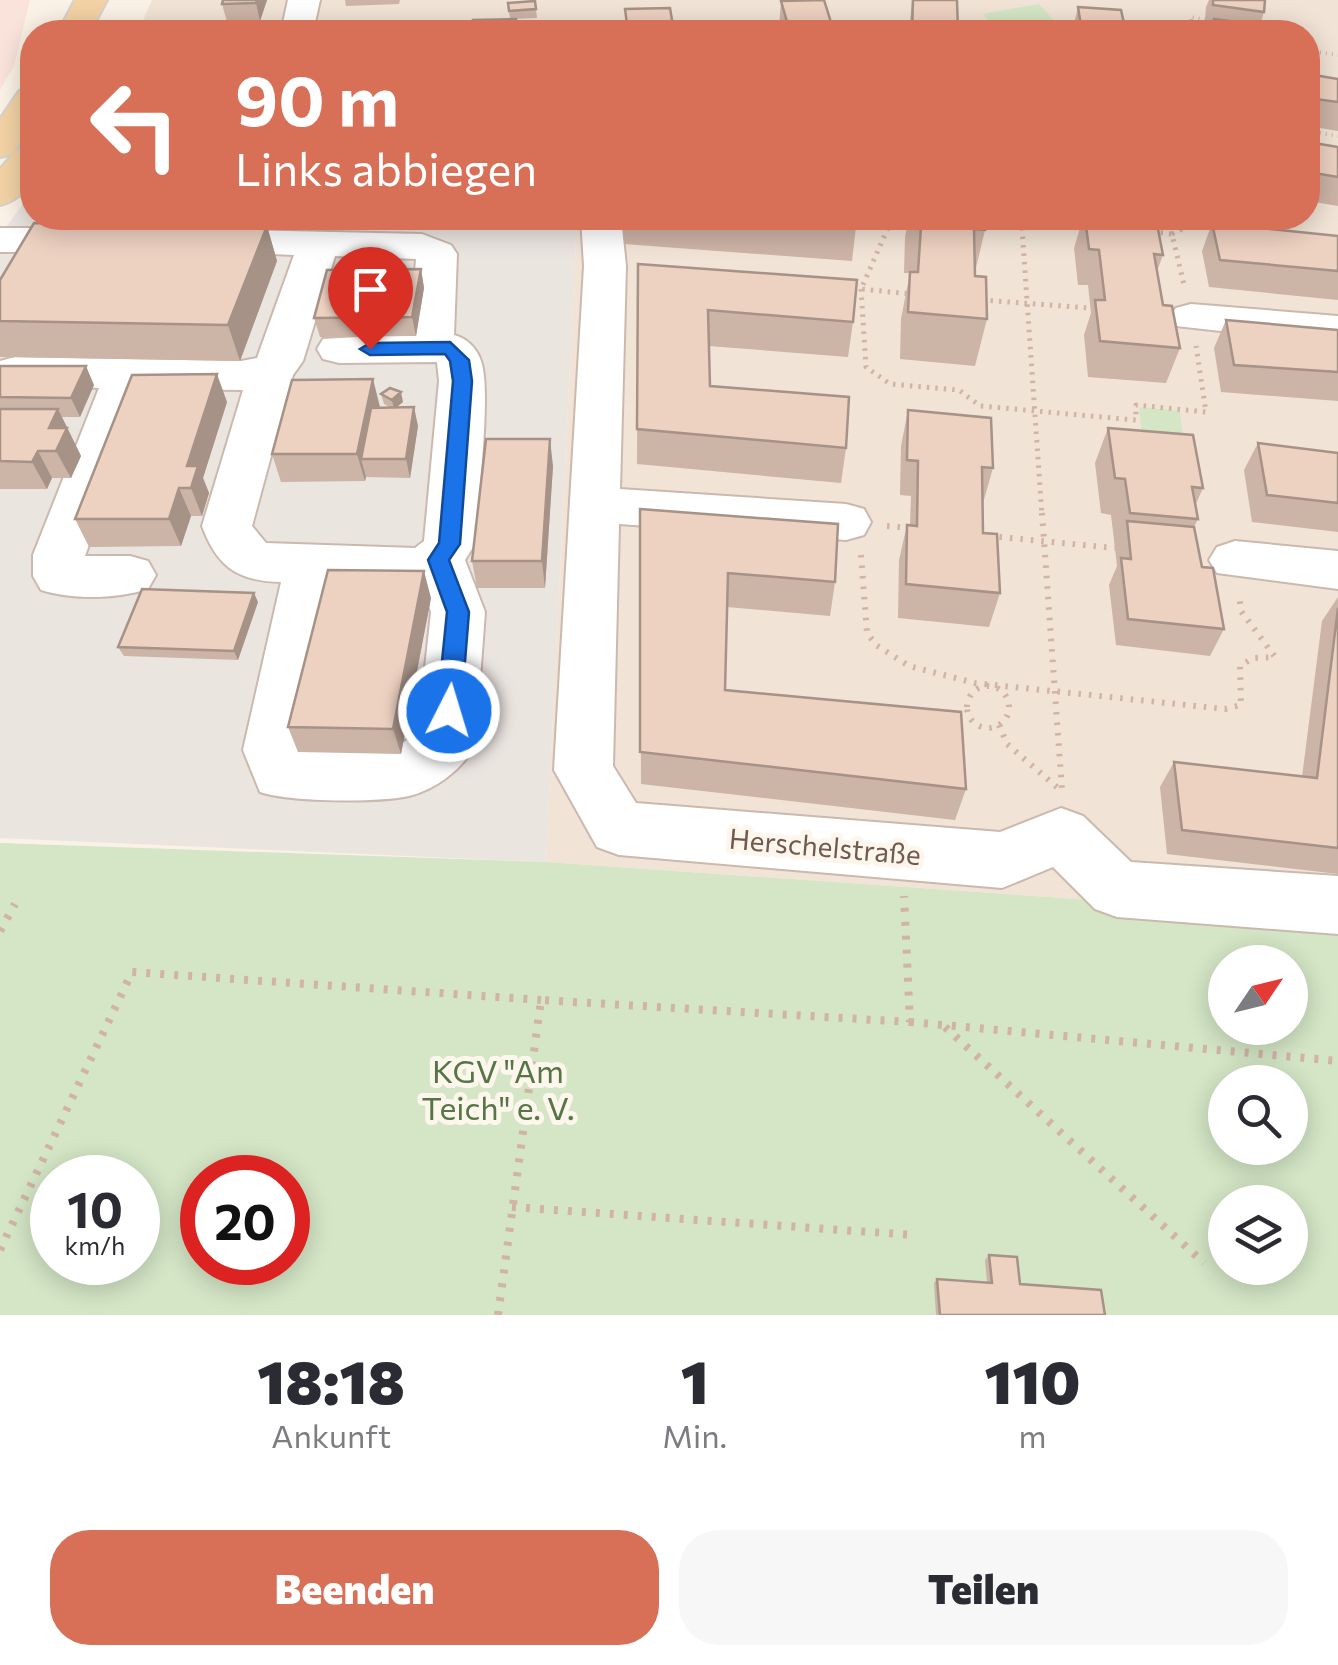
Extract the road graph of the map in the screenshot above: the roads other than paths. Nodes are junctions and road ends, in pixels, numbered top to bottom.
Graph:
1 (19, 109) edge
2 (0, 146) edge
3 (20, 169) edge
4 (0, 193) edge
5 (0, 240) edge
6 (318, 243) junction
7 (616, 251) edge
8 (1191, 317) road end
9 (1338, 330) edge
10 (339, 349) dead end
11 (430, 349) junction
12 (272, 369) junction
13 (8, 372) edge
14 (126, 374) junction
15 (594, 505) junction
16 (846, 522) road end
17 (438, 560) junction
18 (1235, 560) road end
19 (311, 564) junction
20 (1338, 570) edge
21 (130, 575) dead end
22 (1338, 905) edge

1 - 2 main road
3 - 4 main road
5 - 6 street
6 - 11 street
6 - 12 street
7 - 15 street, Herschelstraße
8 - 9 street
10 - 11 street
11 - 17 street
12 - 14 street
12 - 19 street
13 - 14 street
14 - 21 street
15 - 16 street
15 - 22 street, Herschelstraße
17 - 19 street
17 - 19 street
18 - 20 street

